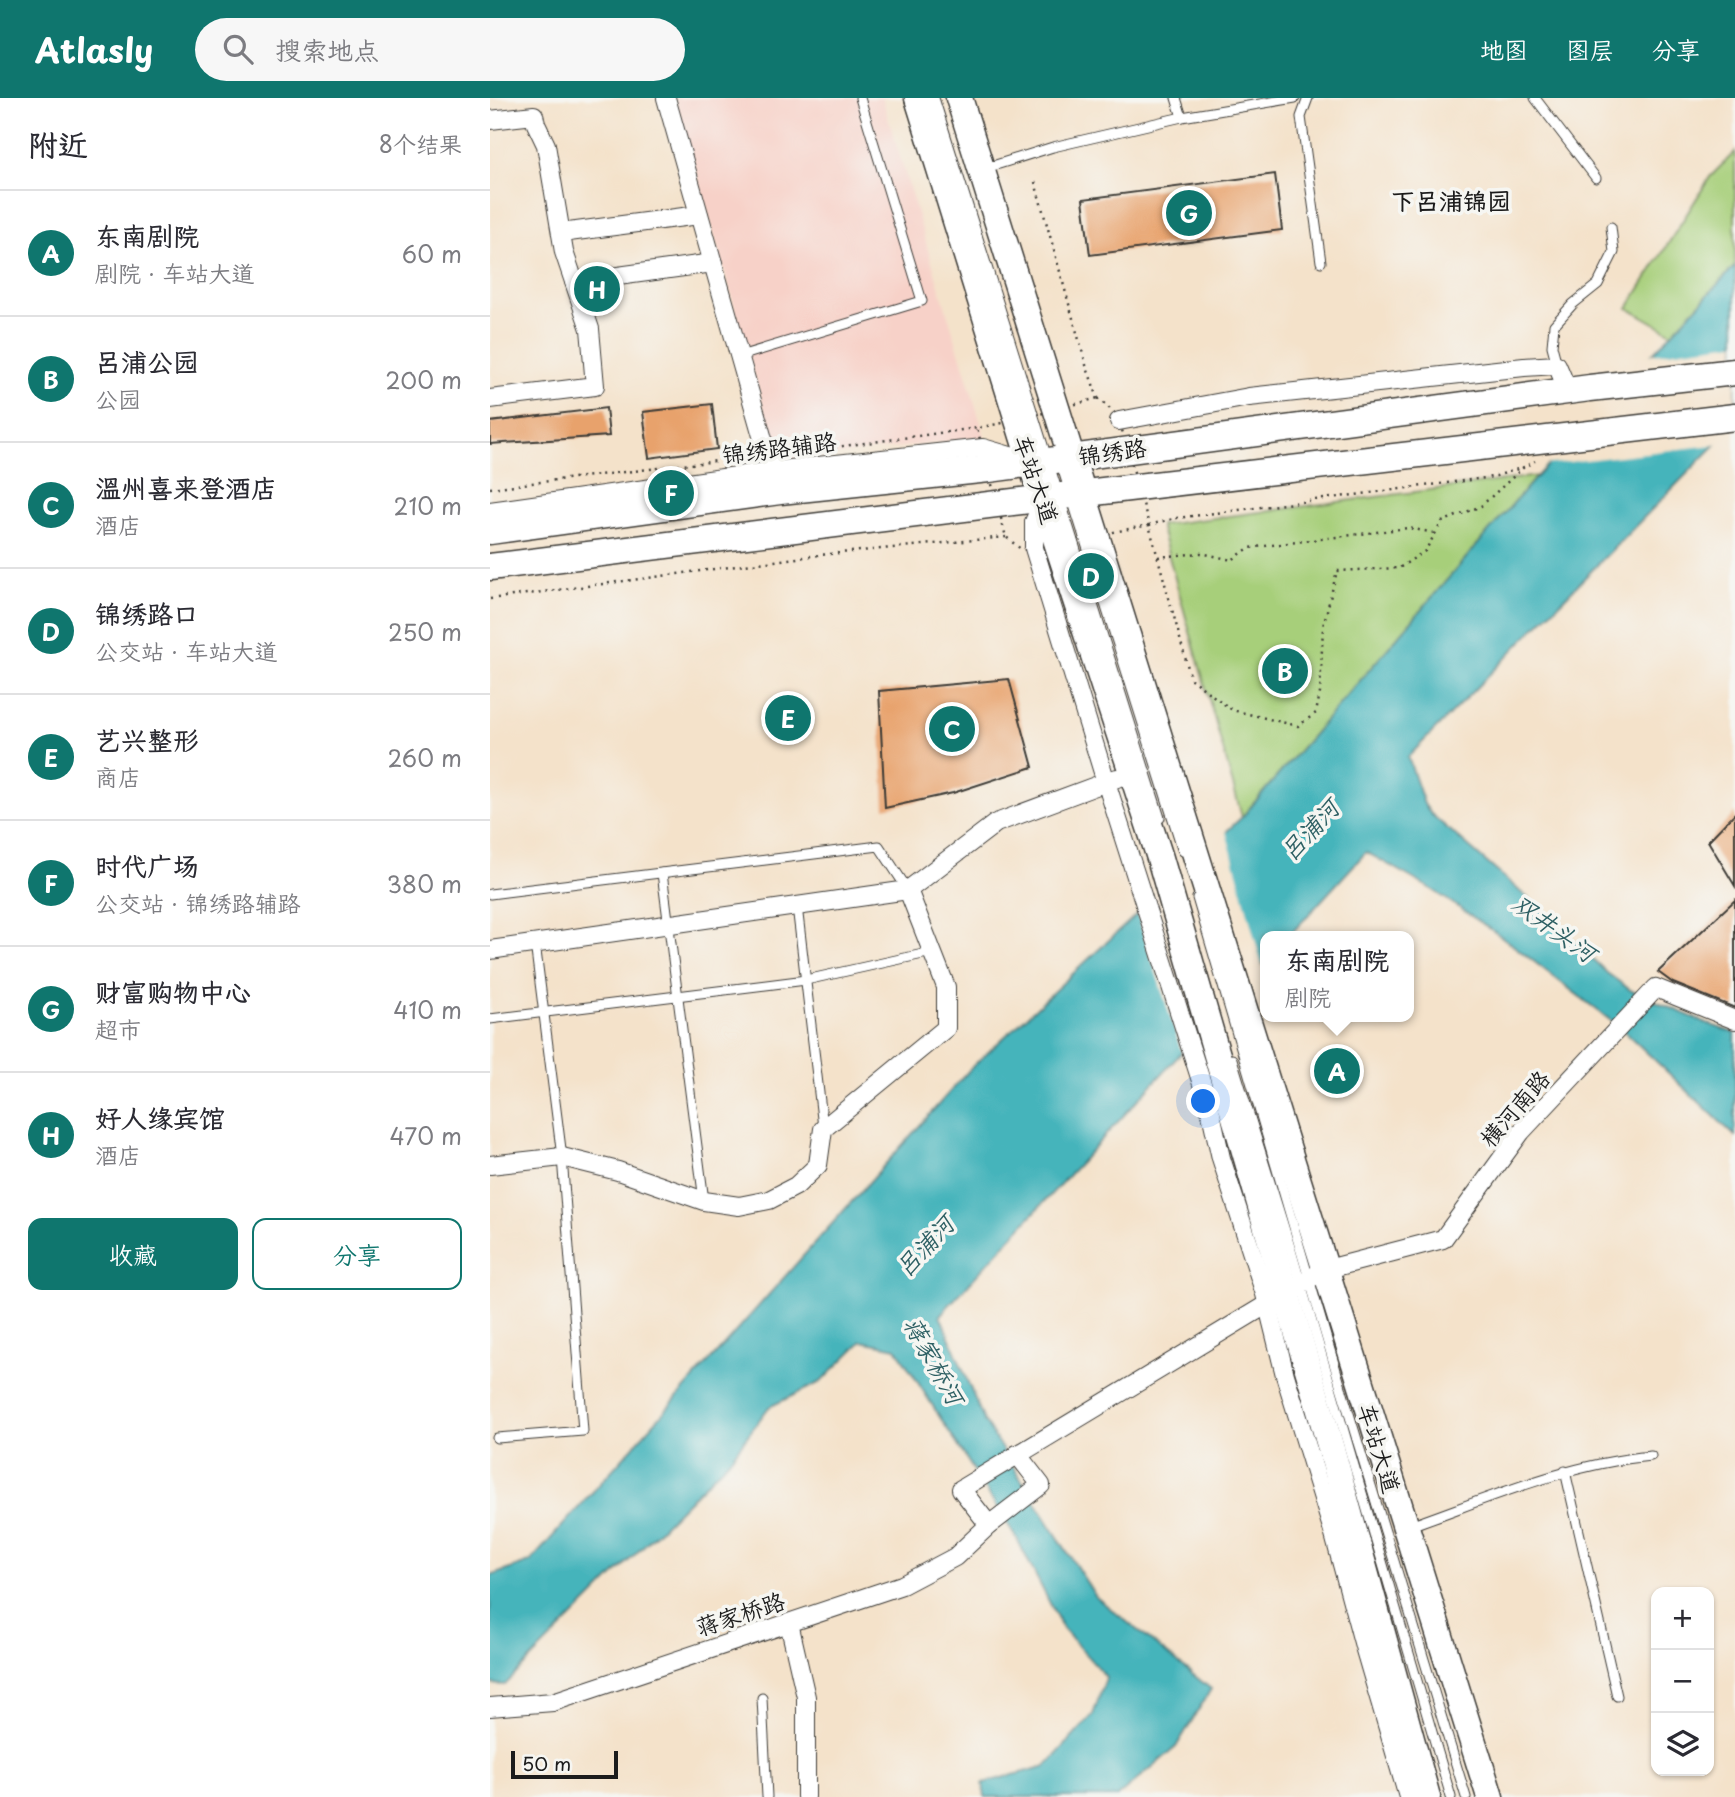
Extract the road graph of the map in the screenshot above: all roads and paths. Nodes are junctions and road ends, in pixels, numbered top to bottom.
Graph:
1 (666, 98) edge
2 (860, 98) edge
3 (918, 98) edge
4 (934, 98) edge
5 (959, 98) edge
6 (1176, 98) edge
7 (1295, 98) edge
8 (1308, 98) edge
9 (1535, 98) edge
10 (1182, 117) junction
11 (490, 120) edge
12 (982, 169) junction
13 (1596, 178) dead end
14 (1035, 182) dead end
15 (699, 215) junction
16 (1611, 227) dead end
17 (561, 233) junction
18 (1321, 262) dead end
19 (713, 263) junction
20 (574, 282) junction
21 (740, 356) junction
22 (1557, 365) junction
23 (1735, 372) edge
24 (1579, 390) junction
25 (1098, 398) dead end
26 (490, 399) edge
27 (1735, 417) edge
28 (1119, 421) dead end
29 (977, 428) dead end
30 (827, 448) dead end
31 (1054, 457) junction
32 (719, 461) dead end
33 (1535, 461) dead end
34 (1524, 467) junction
35 (772, 471) junction
36 (490, 488) edge
37 (1065, 496) junction
38 (490, 511) edge
39 (490, 531) edge
40 (1435, 533) junction
41 (1006, 537) dead end
42 (1157, 557) junction
43 (490, 567) edge
44 (490, 599) edge
45 (1132, 772) junction
46 (1106, 782) junction
47 (1173, 859) junction
48 (662, 873) junction
49 (1194, 885) dead end
50 (908, 890) junction
51 (490, 894) edge
52 (797, 906) junction
53 (668, 924) junction
54 (535, 943) junction
55 (490, 950) edge
56 (932, 952) junction
57 (806, 980) junction
58 (677, 997) junction
59 (544, 1013) junction
60 (490, 1020) edge
61 (1735, 1020) edge
62 (1227, 1044) dead end
63 (1221, 1109) junction
64 (823, 1129) junction
65 (562, 1157) junction
66 (490, 1165) edge
67 (704, 1201) junction
68 (1298, 1287) junction
69 (497, 1438) dead end
70 (1017, 1454) junction
71 (1651, 1456) dead end
72 (1565, 1471) junction
73 (989, 1525) junction
74 (1405, 1528) junction
75 (789, 1623) junction
76 (1617, 1696) dead end
77 (762, 1698) dead end
78 (490, 1707) edge
79 (767, 1797) edge
80 (806, 1797) edge
81 (1408, 1797) edge
82 (1427, 1797) edge
83 (1451, 1797) edge
84 (1466, 1797) edge
85 (1490, 1797) edge

1 - 15 street
2 - 21 lane
3 - 31 main road, 车站大道
4 - 31 lane
5 - 12 main road, 车站大道
6 - 10 lane
7 - 10 lane
8 - 18 lane
9 - 13 lane
10 - 12 lane
11 - 17 street
12 - 31 main road, 车站大道
14 - 25 path
15 - 17 street
15 - 19 street
16 - 22 lane
17 - 20 street
19 - 20 street
19 - 21 street
20 - 26 street
21 - 35 street
22 - 24 street
22 - 28 street
23 - 24 main road, 锦绣路
24 - 31 main road, 锦绣路
27 - 37 main road, 锦绣路
29 - 30 path
31 - 35 street, 锦绣路辅路
31 - 37 main road, 车站大道
31 - 37 main road, 车站大道
31 - 39 main road, 锦绣路
32 - 36 path
33 - 34 path
34 - 40 path
34 - 42 path
35 - 38 street, 锦绣路辅路
37 - 43 main road, 锦绣路
37 - 45 main road, 车站大道
37 - 46 street
37 - 47 lane
37 - 68 main road, 车站大道
40 - 42 path
40 - 42 path
41 - 44 path
45 - 46 street
45 - 47 main road, 车站大道
46 - 50 street
46 - 63 street
47 - 63 main road, 车站大道
48 - 50 lane
48 - 51 lane
48 - 53 lane
49 - 68 lane
50 - 52 street
50 - 56 street
52 - 53 street
52 - 57 lane
53 - 54 street
53 - 58 lane
54 - 55 street
54 - 59 lane
56 - 57 lane
56 - 64 street
57 - 58 lane
57 - 64 lane
58 - 59 lane
58 - 67 lane
59 - 60 lane
59 - 65 lane
61 - 68 street, 横河南路
62 - 68 lane
63 - 68 main road, 车站大道
64 - 67 street
65 - 66 street
65 - 67 street
65 - 69 lane
68 - 70 street, 横河南路
68 - 74 main road, 车站大道
68 - 81 street
68 - 82 main road, 车站大道
68 - 83 lane
68 - 84 lane
70 - 73 street, 蒋家桥路
70 - 73 street, 横河南路
71 - 72 lane
72 - 74 lane
72 - 76 lane
73 - 75 street, 蒋家桥路
74 - 85 main road, 车站大道
75 - 78 street, 蒋家桥路
75 - 80 street
77 - 79 lane

